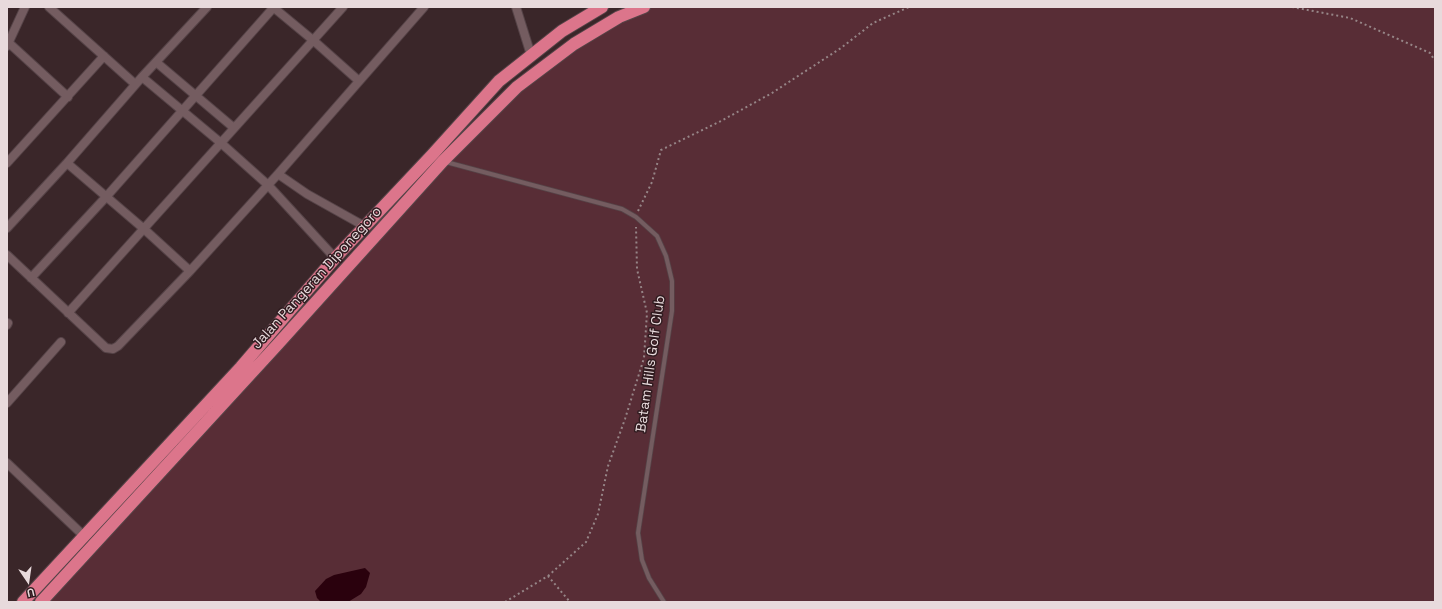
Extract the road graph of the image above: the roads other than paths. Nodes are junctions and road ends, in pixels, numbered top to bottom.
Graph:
1 (25, 7) edge
2 (49, 7) edge
3 (206, 7) edge
4 (274, 7) edge
5 (343, 7) edge
6 (424, 7) edge
7 (516, 7) edge
8 (602, 7) edge
9 (644, 7) edge
10 (314, 41) junction
11 (8, 44) edge
12 (104, 56) junction
13 (531, 56) junction
14 (156, 62) junction
15 (142, 77) junction
16 (359, 81) junction
17 (135, 84) junction
18 (68, 96) junction
19 (195, 96) junction
20 (182, 111) junction
21 (234, 128) junction
22 (221, 143) junction
23 (443, 161) junction
24 (7, 163) edge
25 (67, 163) junction
26 (278, 174) junction
27 (268, 185) junction
28 (106, 197) junction
29 (366, 227) junction
30 (7, 228) edge
31 (144, 229) junction
32 (7, 255) edge
33 (335, 258) junction
34 (190, 271) junction
35 (31, 278) junction
36 (68, 313) junction
37 (61, 342) dead end
38 (7, 403) edge
39 (7, 463) edge
40 (84, 536) junction
41 (23, 602) edge
42 (41, 602) edge
43 (664, 602) edge

1 - 11 street
2 - 12 street
3 - 14 street
4 - 10 street
4 - 19 street
5 - 10 street
6 - 16 street
7 - 13 street
8 - 13 highway, Jalan Pangeran Diponegoro
9 - 23 highway, Jalan Pangeran Diponegoro
10 - 16 street
10 - 21 street
11 - 18 street
12 - 17 street
12 - 18 street
13 - 29 highway, Jalan Pangeran Diponegoro
14 - 15 street
14 - 19 street
15 - 17 street
15 - 20 street
16 - 26 street
17 - 25 street
18 - 24 street
19 - 20 street
19 - 21 street
20 - 22 street
20 - 28 street
21 - 22 street
22 - 27 street
22 - 31 street
23 - 42 highway, Jalan Pangeran Diponegoro
23 - 43 lane, Batam Hills Golf Club
25 - 28 street
25 - 30 street
26 - 27 street
26 - 29 street
27 - 33 street
27 - 34 street
28 - 31 street
28 - 35 street
29 - 33 highway, Jalan Pangeran Diponegoro
31 - 34 street
31 - 36 street
32 - 35 street
33 - 40 highway, Jalan Pangeran Diponegoro
34 - 36 street
35 - 36 street
37 - 38 street
39 - 40 street
40 - 41 highway, Jalan Pangeran Diponegoro

